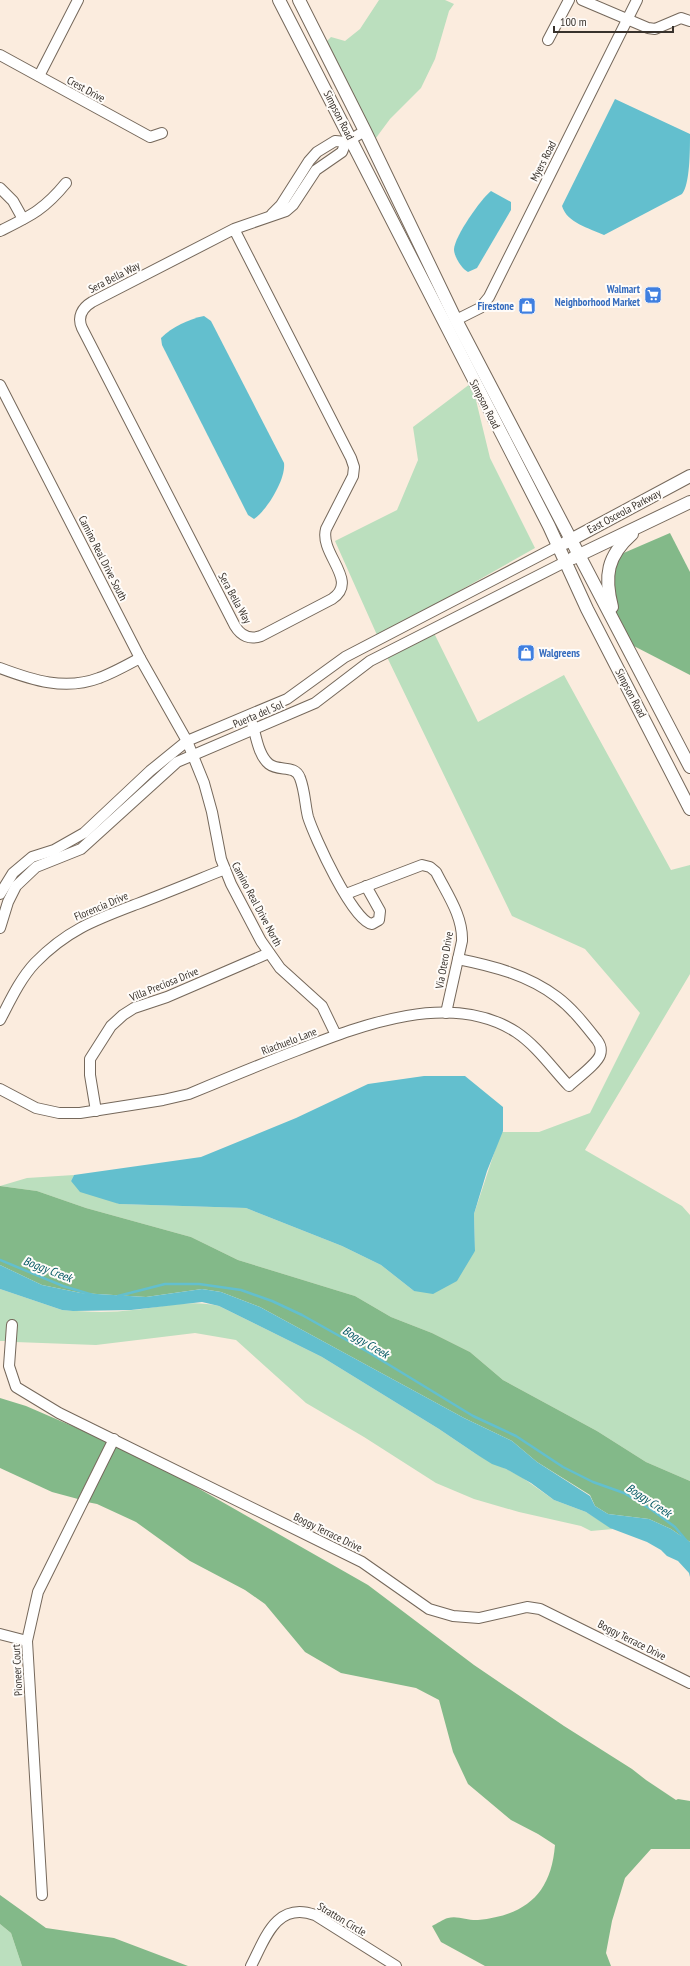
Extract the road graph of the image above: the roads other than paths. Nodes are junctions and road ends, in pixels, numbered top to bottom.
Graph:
1 (78, 0) edge
2 (279, 0) edge
3 (299, 0) edge
4 (569, 0) edge
5 (582, 0) edge
6 (637, 0) edge
7 (627, 20) junction
8 (690, 21) edge
9 (548, 40) dead end
10 (0, 55) edge
11 (39, 76) junction
12 (365, 131) junction
13 (162, 133) dead end
14 (348, 141) junction
15 (66, 183) dead end
16 (0, 188) edge
17 (23, 219) junction
18 (234, 229) junction
19 (0, 231) edge
20 (436, 307) junction
21 (456, 320) junction
22 (457, 349) junction
23 (476, 358) junction
24 (0, 385) edge
25 (690, 476) edge
26 (690, 498) edge
27 (685, 504) edge
28 (644, 525) junction
29 (572, 539) junction
30 (558, 546) junction
31 (580, 555) junction
32 (565, 562) junction
33 (618, 628) junction
34 (140, 658) junction
35 (338, 662) junction
36 (0, 668) edge
37 (348, 677) junction
38 (250, 715) junction
39 (254, 729) junction
40 (187, 740) junction
41 (193, 755) junction
42 (690, 767) edge
43 (690, 809) edge
44 (225, 869) junction
45 (366, 886) junction
46 (0, 894) edge
47 (346, 894) junction
48 (0, 928) edge
49 (269, 953) junction
50 (458, 959) junction
51 (446, 1013) junction
52 (0, 1020) edge
53 (336, 1035) junction
54 (0, 1089) edge
55 (96, 1110) junction
56 (12, 1325) dead end
57 (114, 1439) junction
58 (0, 1634) edge
59 (27, 1641) junction
60 (690, 1683) edge
61 (42, 1895) dead end
62 (251, 1966) edge
63 (396, 1966) edge

1 - 11 street
2 - 14 main road, Simpson Road
3 - 12 main road, Simpson Road
4 - 9 street
5 - 7 street
6 - 7 street, Myers Road
7 - 8 street
7 - 21 street, Myers Road
10 - 11 street, Crest Drive
11 - 13 street, Crest Drive
12 - 14 street, Sera Bella Way
12 - 21 main road, Simpson Road
14 - 18 street, Sera Bella Way
14 - 20 main road, Simpson Road
15 - 17 street
16 - 17 street
17 - 19 street
18 - 18 street, Sera Bella Way
20 - 21 main road
20 - 22 main road, Simpson Road
21 - 23 main road, Simpson Road
22 - 23 main road
22 - 30 main road, Simpson Road
23 - 29 main road, Simpson Road
24 - 34 street, Camino Real Drive South
25 - 29 main road, East Osceola Parkway
26 - 27 main road, East Osceola Parkway
27 - 28 main road, East Osceola Parkway
28 - 31 main road, East Osceola Parkway
28 - 33 main road
29 - 30 main road, East Osceola Parkway
29 - 31 main road, Simpson Road
30 - 32 main road, Simpson Road
30 - 35 street, Puerta del Sol
31 - 32 main road, East Osceola Parkway
31 - 33 main road, Simpson Road
32 - 37 street, Puerta del Sol
32 - 43 main road, Simpson Road
33 - 42 main road, Simpson Road
34 - 36 street
34 - 40 street, Camino Real Drive South
35 - 37 street
35 - 38 street, Puerta del Sol
37 - 39 street, Puerta del Sol
38 - 39 street
38 - 40 street, Puerta del Sol
39 - 41 street, Puerta del Sol
39 - 47 street
40 - 41 street, Camino Real Drive North
40 - 46 street, Puerta del Sol
41 - 44 street, Camino Real Drive North
41 - 48 street, Puerta del Sol
44 - 49 street, Camino Real Drive North
44 - 52 street, Florencia Drive
45 - 47 street, Via Otero Drive
45 - 47 street
45 - 50 street, Via Otero Drive
49 - 53 street, Camino Real Drive North
49 - 55 street, Villa Preciosa Drive
50 - 51 street, Via Otero Drive
50 - 51 street, Riachuelo Lane
51 - 53 street, Riachuelo Lane
53 - 55 street, Riachuelo Lane
54 - 55 street, Riachuelo Lane
56 - 57 street, Boggy Terrace Drive
57 - 59 street, Pioneer Court
57 - 60 street, Boggy Terrace Drive
58 - 59 street
59 - 61 street, Pioneer Court
62 - 63 street, Stratton Circle

